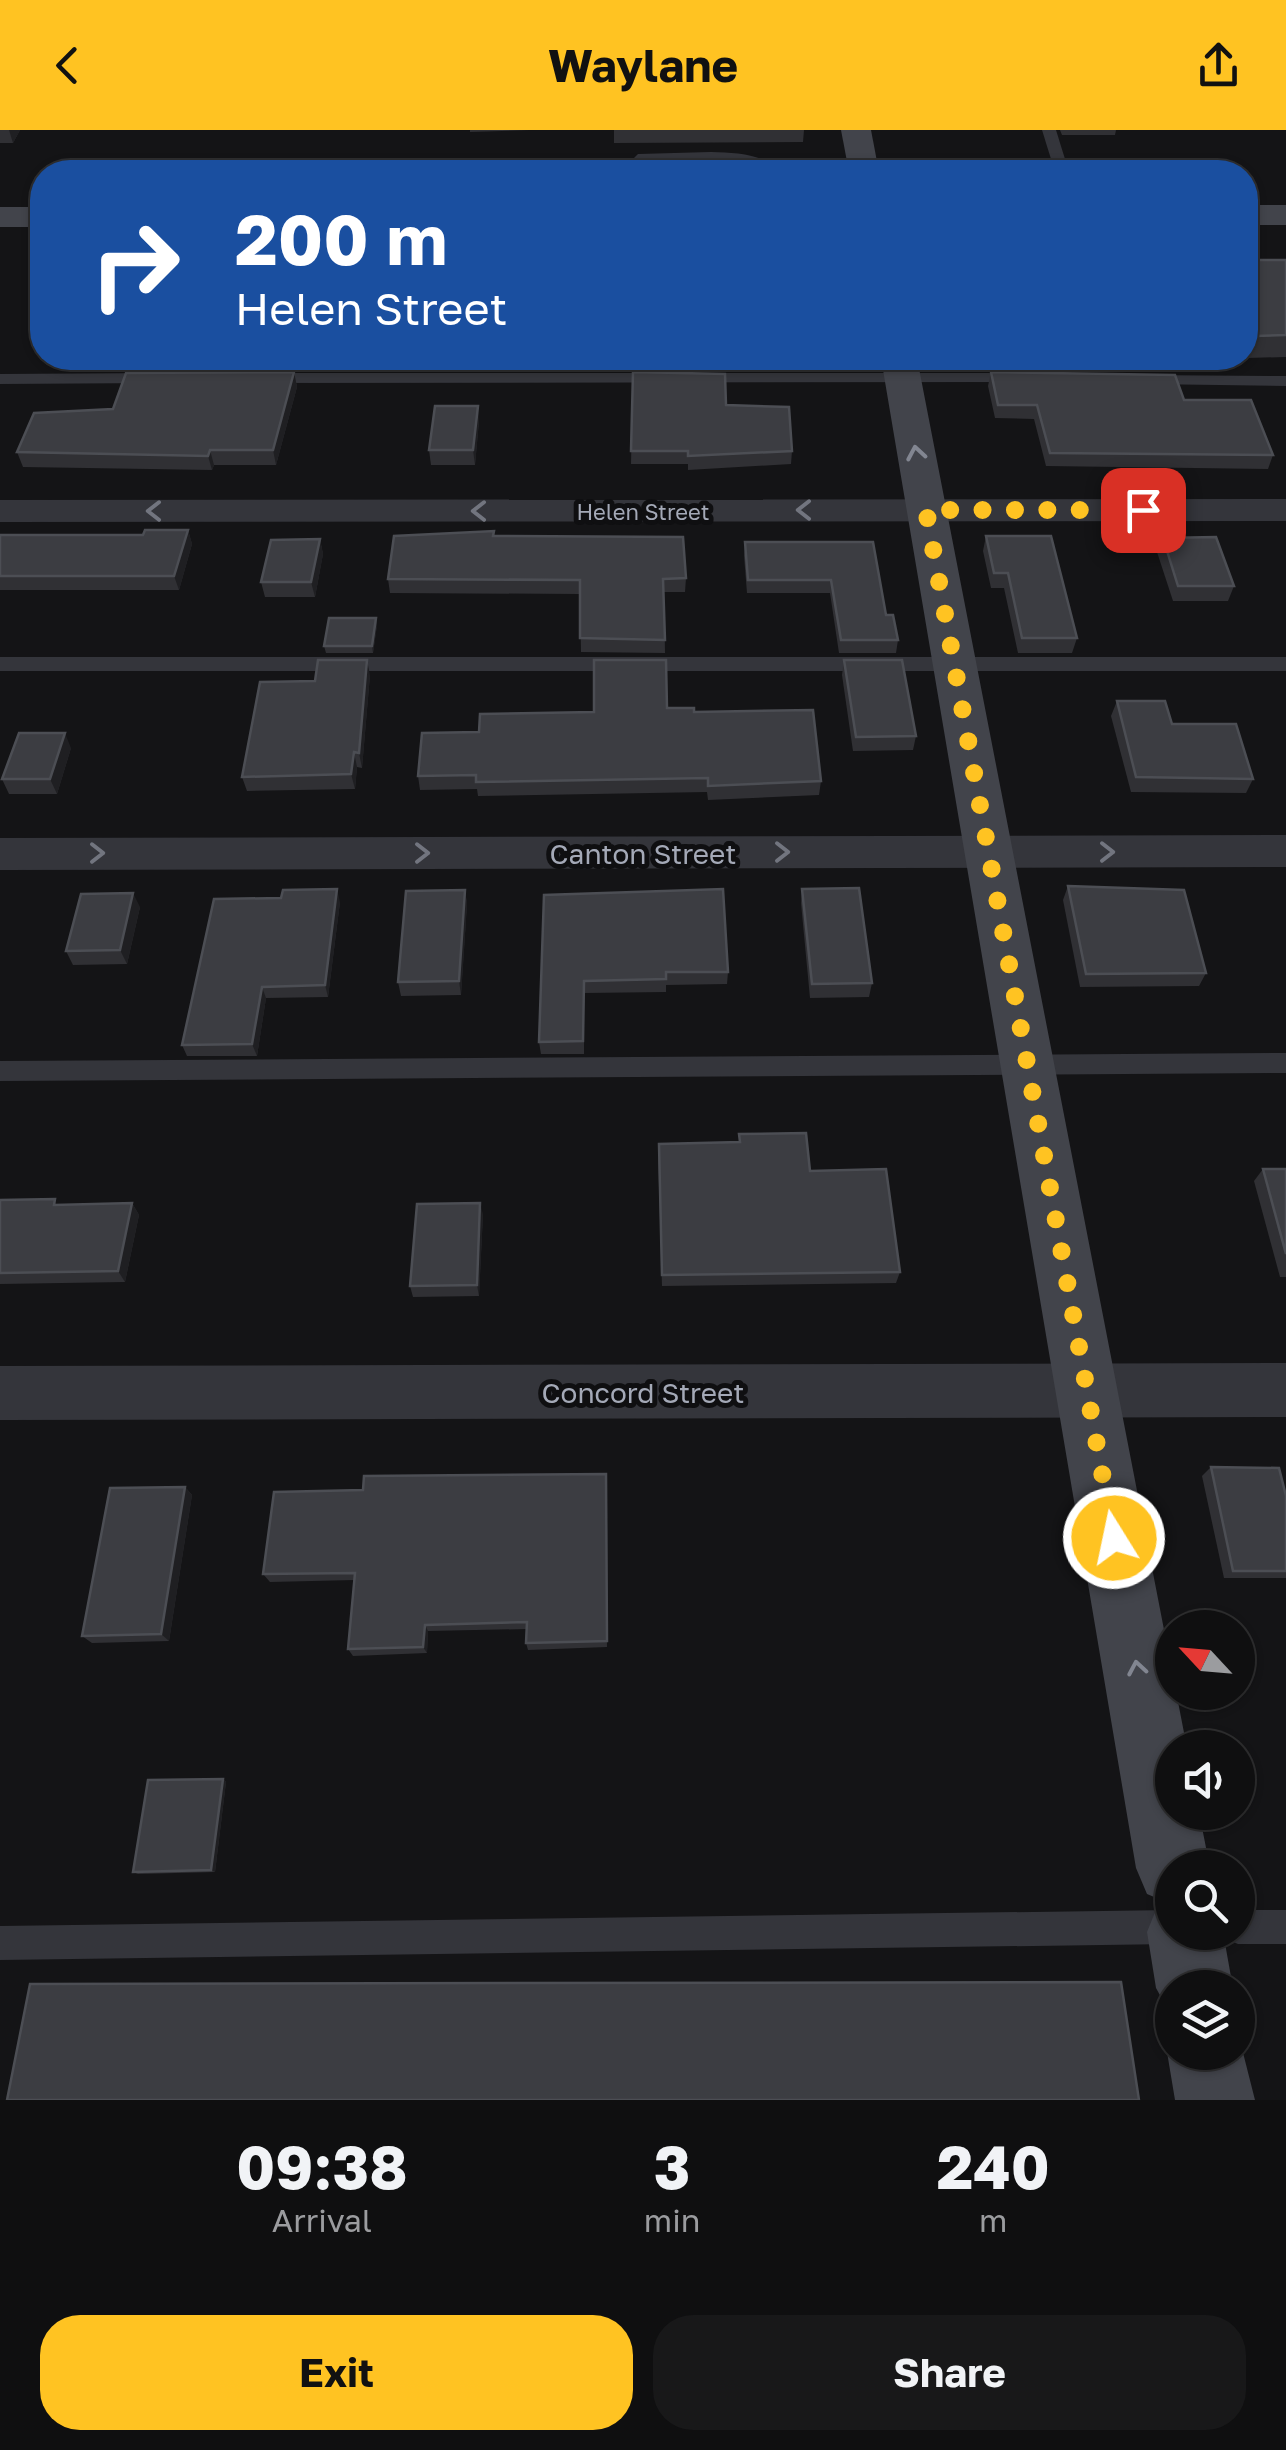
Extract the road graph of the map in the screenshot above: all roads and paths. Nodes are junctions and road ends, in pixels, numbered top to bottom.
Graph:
1 (856, 130) edge
2 (1049, 130) edge
3 (637, 160) edge
4 (754, 160) edge
5 (862, 160) edge
6 (1058, 160) edge
7 (1258, 215) edge
8 (1286, 215) edge
9 (0, 217) edge
10 (30, 217) edge
11 (720, 370) edge
12 (902, 370) edge
13 (938, 370) edge
14 (0, 378) edge
15 (178, 378) edge
16 (236, 378) edge
17 (1036, 378) edge
18 (1134, 379) edge
19 (1286, 381) edge
20 (926, 510) junction
21 (1286, 510) edge
22 (0, 511) edge
23 (0, 664) edge
24 (1286, 664) edge
25 (954, 665) junction
26 (1286, 851) edge
27 (989, 852) junction
28 (0, 854) edge
29 (1027, 1064) junction
30 (1286, 1064) edge
31 (0, 1071) edge
32 (1286, 1390) edge
33 (1087, 1391) junction
34 (0, 1392) edge
35 (1170, 1850) edge
36 (1155, 1926) edge
37 (1255, 1926) edge
38 (1286, 1927) edge
39 (0, 1943) edge
40 (1209, 2070) edge
41 (1215, 2100) edge

1 - 5 street
2 - 6 lane
3 - 4 lane
7 - 8 street
9 - 10 street
11 - 16 lane
20 -> 12 street
13 - 17 lane
14 - 15 lane
18 - 19 lane
20 - 21 street, Helen Street
20 -> 22 street, Helen Street
20 - 25 street
23 - 25 lane
24 - 25 lane
25 - 27 street
27 -> 26 street, Canton Street
28 -> 27 street, Canton Street
27 - 29 street
29 - 30 lane
29 - 31 lane
29 - 33 street
32 - 33 street, Concord Street
33 - 34 street, Concord Street
35 -> 33 street
36 - 39 lane
37 - 38 lane
40 - 41 street

